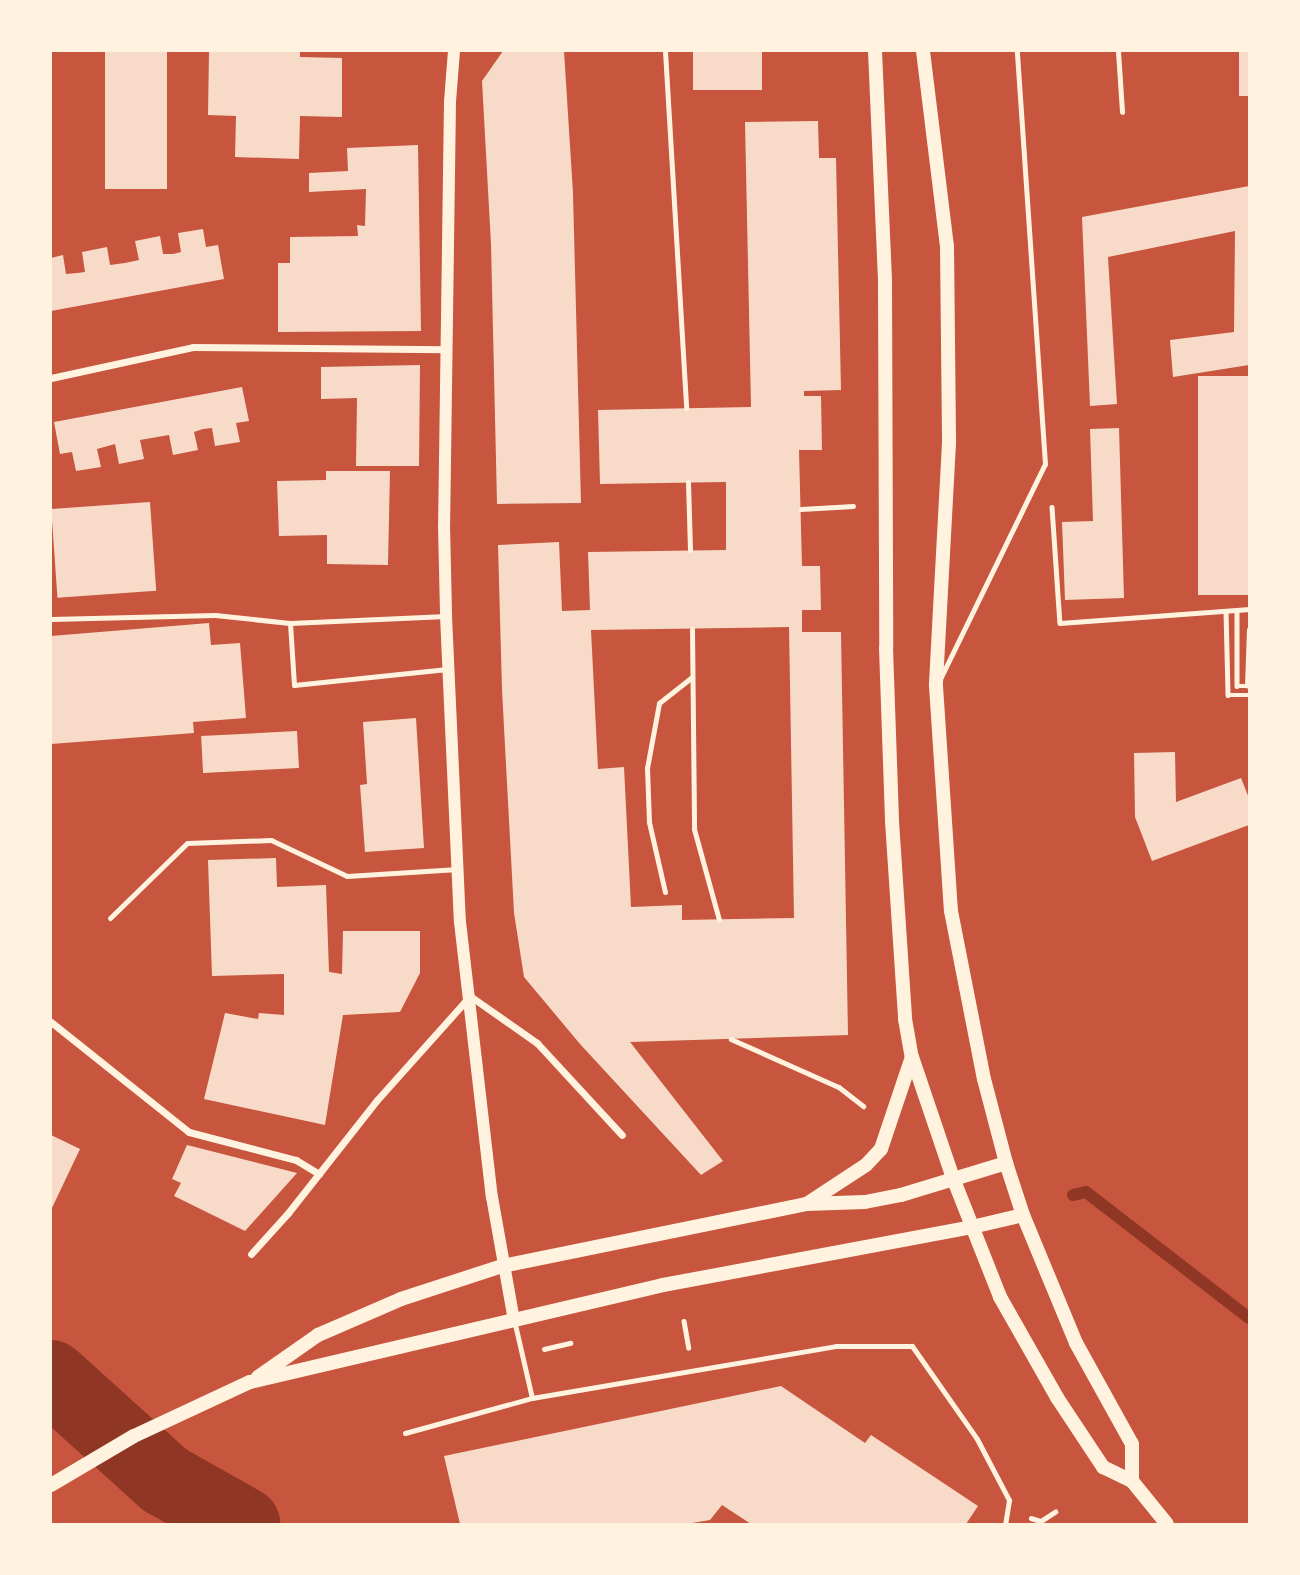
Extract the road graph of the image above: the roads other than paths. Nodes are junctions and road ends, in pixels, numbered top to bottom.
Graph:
1 (454, 51) edge
2 (665, 51) edge
3 (876, 51) edge
4 (923, 51) edge
5 (1017, 51) edge
6 (1118, 51) edge
7 (1122, 111) dead end
8 (447, 349) junction
9 (51, 378) edge
10 (686, 408) dead end
11 (688, 482) dead end
12 (690, 550) dead end
13 (446, 616) junction
14 (51, 619) edge
15 (290, 623) junction
16 (692, 629) dead end
17 (448, 669) junction
18 (692, 677) junction
19 (936, 686) junction
20 (458, 869) junction
21 (665, 892) dead end
22 (110, 918) dead end
23 (719, 920) dead end
24 (470, 996) junction
25 (51, 1022) edge
26 (912, 1057) junction
27 (622, 1135) dead end
28 (1006, 1163) junction
29 (319, 1174) junction
30 (953, 1178) junction
31 (806, 1204) junction
32 (1023, 1215) junction
33 (972, 1227) junction
34 (251, 1254) dead end
35 (502, 1266) junction
36 (514, 1320) junction
37 (250, 1382) junction
38 (532, 1398) junction
39 (404, 1433) dead end
40 (1132, 1481) junction
41 (51, 1485) edge
42 (1005, 1524) edge
43 (1167, 1524) edge

1 - 8 street
2 - 10 lane
3 - 26 main road
4 - 19 main road
5 - 19 lane
6 - 7 lane
8 - 9 street
8 - 13 street
11 - 12 lane
13 - 15 lane
13 - 17 street
14 - 15 lane
15 - 17 lane
16 - 18 lane
17 - 20 street
18 - 21 lane
18 - 23 lane
19 - 28 main road
20 - 22 lane
20 - 24 street
24 - 27 street
24 - 29 street
24 - 35 street
25 - 29 street
26 - 30 main road
26 - 31 main road
28 - 30 main road
28 - 32 main road
29 - 34 street
30 - 31 main road
30 - 33 main road
31 - 35 main road
32 - 33 main road
32 - 40 main road
33 - 36 main road
33 - 40 main road
35 - 36 street
35 - 37 main road
36 - 37 main road
36 - 38 lane
37 - 41 main road
38 - 39 lane
38 - 42 lane
40 - 43 main road

